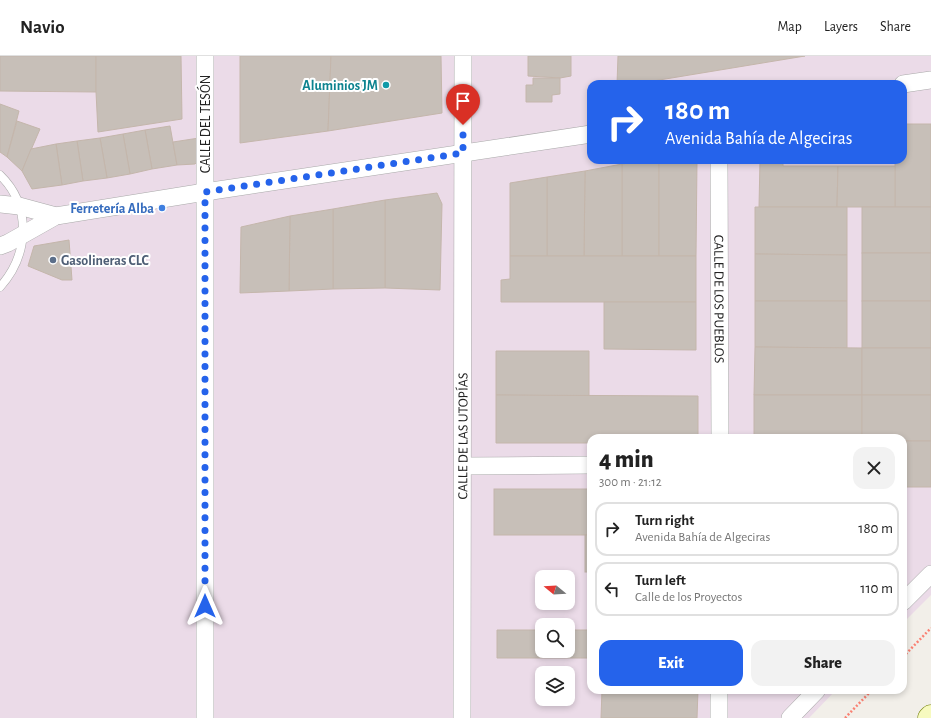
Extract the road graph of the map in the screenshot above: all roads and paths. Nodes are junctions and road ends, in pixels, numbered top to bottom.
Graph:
1 (205, 56) edge
2 (463, 56) edge
3 (931, 80) edge
4 (907, 83) edge
5 (587, 135) edge
6 (463, 153) junction
7 (719, 164) edge
8 (0, 175) edge
9 (205, 192) junction
10 (0, 204) edge
11 (19, 206) junction
12 (56, 216) junction
13 (23, 234) junction
14 (0, 246) edge
15 (0, 287) edge
16 (720, 434) edge
17 (587, 465) edge
18 (463, 466) junction
19 (931, 574) edge
20 (907, 598) edge
21 (931, 628) edge
22 (907, 653) edge
23 (719, 694) edge
24 (813, 694) edge
25 (868, 694) edge
26 (205, 718) edge
27 (462, 718) edge
28 (719, 718) edge
29 (790, 718) edge
30 (845, 718) edge

1 - 9 street, CALLE DEL TESÓN
2 - 6 street, CALLE DE LAS UTOPÍAS
3 - 4 street
5 - 6 street
6 - 9 street
6 - 18 street, CALLE DE LAS UTOPÍAS
7 - 16 street, CALLE DE LOS PUEBLOS
8 - 11 lane
9 - 12 street
9 - 26 street, CALLE DEL TESÓN
10 - 11 street
11 - 12 street
11 - 13 lane
12 - 13 street
13 - 14 street
13 - 15 lane
17 - 18 street
18 - 27 street, CALLE DE LAS UTOPÍAS
19 - 20 street
21 - 22 path
23 - 28 street
24 - 29 street
25 - 30 path

